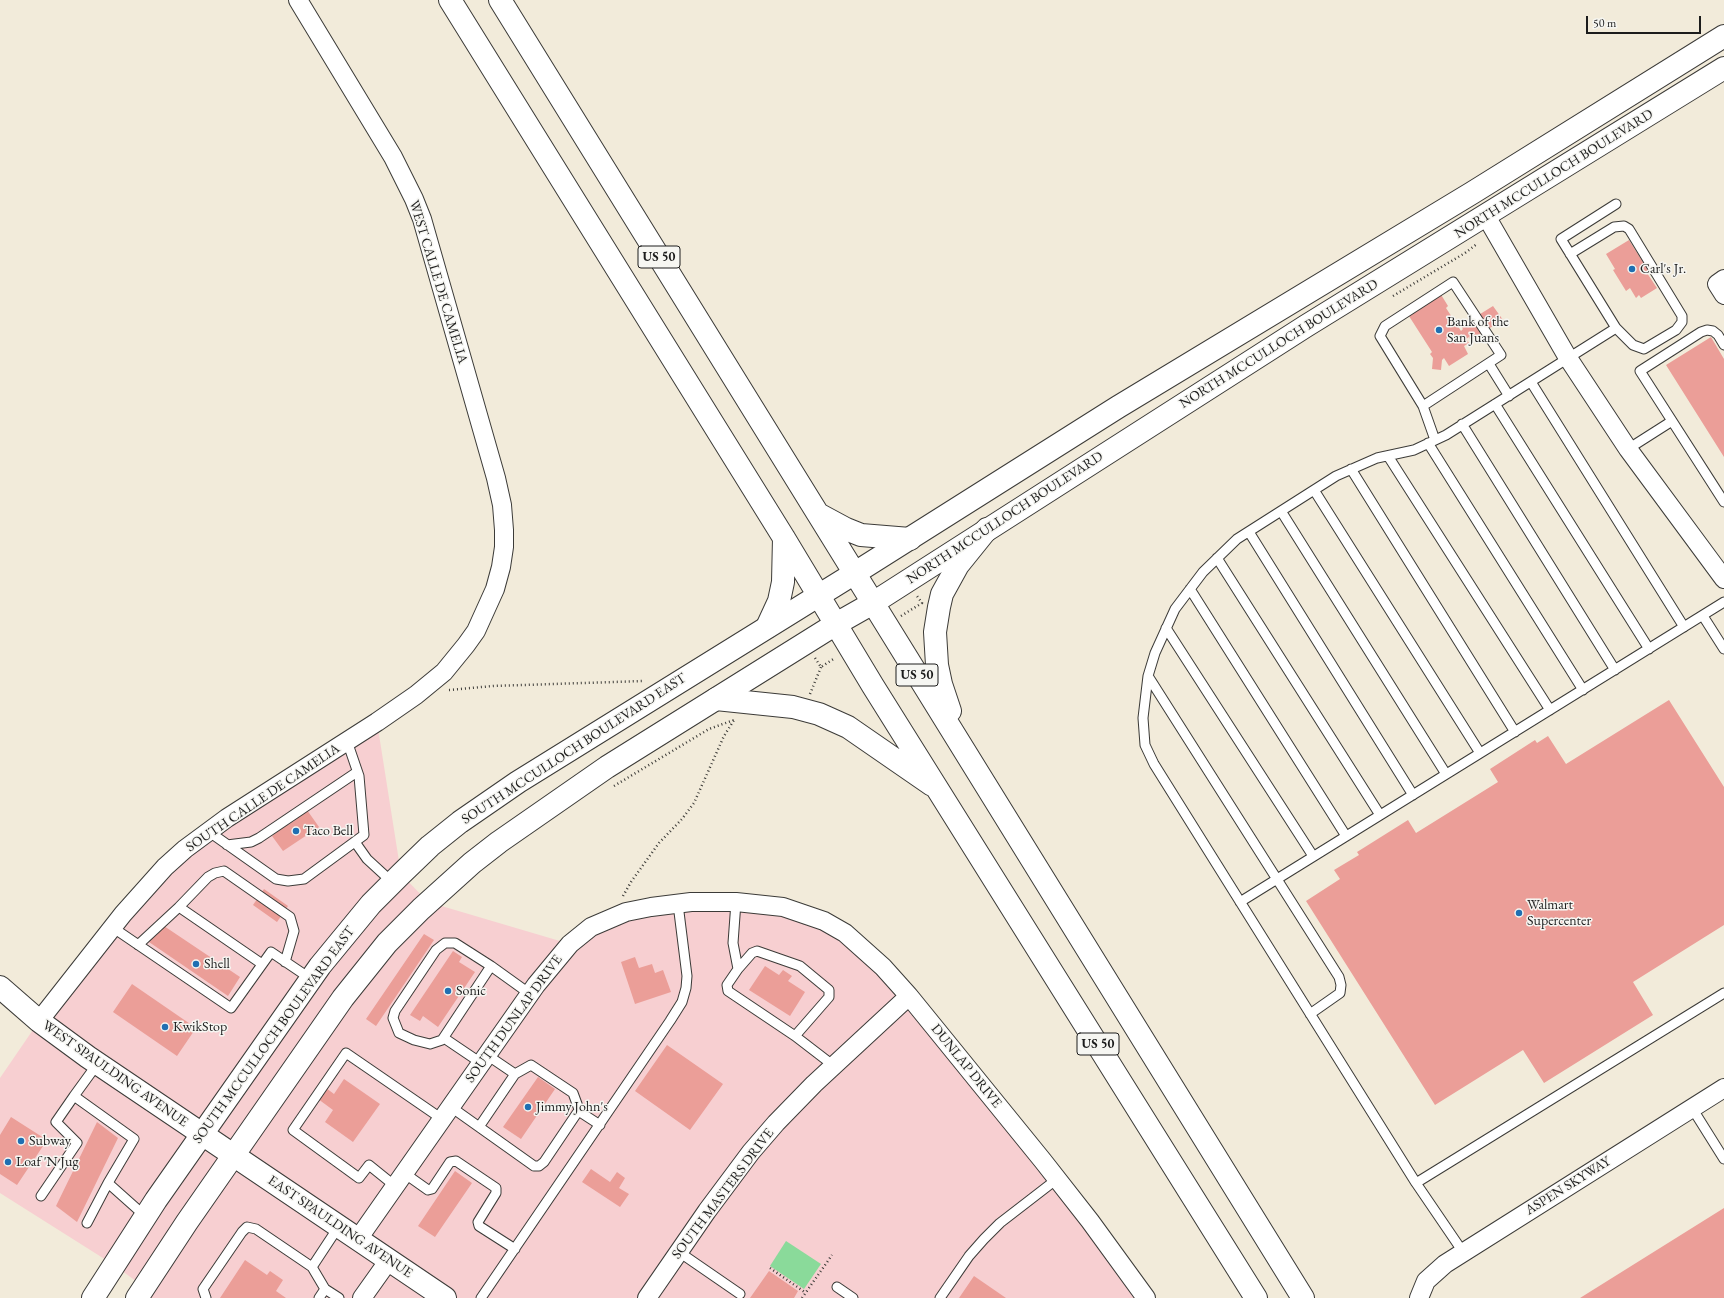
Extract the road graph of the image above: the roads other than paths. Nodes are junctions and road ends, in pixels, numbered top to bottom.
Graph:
1 (298, 0) edge
2 (450, 0) edge
3 (500, 0) edge
4 (1724, 36) edge
5 (1724, 68) edge
6 (1472, 193) junction
7 (1616, 204) dead end
8 (1486, 216) junction
9 (1570, 254) junction
10 (1616, 328) junction
11 (1724, 345) edge
12 (1568, 358) junction
13 (1489, 364) junction
14 (1531, 382) junction
15 (1509, 396) junction
16 (1495, 404) junction
17 (1423, 406) junction
18 (1672, 421) junction
19 (1462, 424) junction
20 (1431, 442) junction
21 (1628, 449) junction
22 (1388, 456) junction
23 (1351, 469) junction
24 (1314, 490) junction
25 (1724, 502) edge
26 (1281, 511) junction
27 (819, 514) junction
28 (987, 529) junction
29 (1249, 532) junction
30 (784, 538) junction
31 (910, 539) junction
32 (1217, 558) junction
33 (855, 573) junction
34 (1724, 579) edge
35 (495, 589) joint
36 (1190, 589) junction
37 (818, 595) junction
38 (1724, 602) edge
39 (873, 603) junction
40 (1703, 616) junction
41 (836, 624) junction
42 (767, 627) junction
43 (1684, 627) junction
44 (1166, 628) junction
45 (1649, 649) junction
46 (1724, 649) edge
47 (1615, 670) junction
48 (1148, 676) junction
49 (1583, 690) junction
50 (716, 699) junction
51 (1550, 710) junction
52 (1515, 732) junction
53 (347, 741) junction
54 (963, 746) junction
55 (1480, 753) junction
56 (357, 772) junction
57 (1446, 774) junction
58 (940, 790) junction
59 (1413, 795) junction
60 (1380, 815) junction
61 (208, 831) junction
62 (1346, 836) junction
63 (355, 842) junction
64 (227, 845) junction
65 (1313, 856) junction
66 (1277, 878) junction
67 (392, 882) junction
68 (736, 902) junction
69 (1240, 902) junction
70 (678, 904) junction
71 (179, 907) junction
72 (112, 927) junction
73 (138, 945) junction
74 (285, 962) junction
75 (262, 964) junction
76 (491, 966) junction
77 (738, 969) junction
78 (311, 979) junction
79 (0, 987) edge
80 (1724, 993) edge
81 (530, 994) junction
82 (909, 996) junction
83 (1310, 1014) junction
84 (39, 1021) junction
85 (795, 1036) junction
86 (444, 1038) junction
87 (484, 1059) junction
88 (98, 1063) junction
89 (834, 1066) junction
90 (514, 1074) junction
91 (1724, 1088) edge
92 (74, 1096) junction
93 (1692, 1108) junction
94 (580, 1112) junction
95 (447, 1113) junction
96 (600, 1125) junction
97 (479, 1127) junction
98 (203, 1135) junction
99 (234, 1156) junction
100 (1724, 1159) edge
101 (1057, 1179) junction
102 (400, 1180) junction
103 (108, 1182) junction
104 (1416, 1183) junction
105 (41, 1196) dead end
106 (145, 1216) junction
107 (87, 1223) dead end
108 (339, 1226) junction
109 (358, 1239) junction
110 (515, 1249) junction
111 (679, 1252) junction
112 (1463, 1252) junction
113 (389, 1260) junction
114 (312, 1267) junction
115 (837, 1287) dead end
116 (326, 1289) junction
117 (204, 1294) edge
118 (740, 1294) dead end
119 (1420, 1295) edge
120 (93, 1298) edge
121 (137, 1298) edge
122 (319, 1298) edge
123 (339, 1298) edge
124 (362, 1298) edge
125 (445, 1298) edge
126 (482, 1298) edge
127 (649, 1298) edge
128 (853, 1298) edge
129 (940, 1298) edge
130 (1146, 1298) edge
131 (1256, 1298) edge
132 (1304, 1298) edge

1 - 35 street, WEST CALLE DE CAMELIA
2 - 30 main road, US 50
3 - 27 main road, US 50
4 - 6 main road, NORTH MCCULLOCH BOULEVARD
5 - 8 main road, NORTH MCCULLOCH BOULEVARD
6 - 8 main road
6 - 31 main road, NORTH MCCULLOCH BOULEVARD
7 - 9 lane
8 - 12 street
8 - 28 main road, NORTH MCCULLOCH BOULEVARD
9 - 10 lane
9 - 10 lane
10 - 12 lane
11 - 18 lane
12 - 14 lane
12 - 21 street
13 - 15 lane
13 - 17 lane
13 - 17 lane
14 - 15 lane
14 - 43 lane
15 - 16 lane
16 - 19 lane
16 - 45 lane
17 - 20 lane
18 - 21 lane
18 - 25 lane
19 - 20 lane
19 - 47 lane
20 - 22 lane
20 - 49 lane
21 - 34 street
22 - 23 lane
22 - 51 lane
23 - 24 lane
23 - 52 lane
24 - 26 lane
24 - 55 lane
26 - 29 lane
26 - 57 lane
27 - 31 main road
27 - 33 main road, US 50
28 - 39 main road, NORTH MCCULLOCH BOULEVARD
28 - 54 main road
29 - 32 lane
29 - 59 lane
30 - 37 main road, US 50
30 - 42 main road
31 - 33 main road, NORTH MCCULLOCH BOULEVARD
32 - 36 lane
32 - 60 lane
33 - 37 main road, SOUTH MCCULLOCH BOULEVARD EAST
33 - 39 main road, US 50
35 - 53 street, SOUTH CALLE DE CAMELIA
36 - 44 lane
36 - 62 lane
37 - 41 main road, US 50
37 - 42 main road, SOUTH MCCULLOCH BOULEVARD EAST
38 - 40 lane
39 - 41 main road, NORTH MCCULLOCH BOULEVARD
39 - 54 main road, US 50
40 - 43 lane
40 - 46 lane
41 - 50 main road
41 - 58 main road, US 50
42 - 67 main road, SOUTH MCCULLOCH BOULEVARD EAST
43 - 45 lane
44 - 48 lane
44 - 65 lane
45 - 47 lane
47 - 49 lane
48 - 66 lane
48 - 69 lane
49 - 51 lane
50 - 58 main road
50 - 99 main road
51 - 52 lane
52 - 55 lane
53 - 56 lane
53 - 61 street, SOUTH CALLE DE CAMELIA
54 - 132 main road, US 50
55 - 57 lane
56 - 63 lane
56 - 64 lane
57 - 59 lane
58 - 131 main road, US 50
59 - 60 lane
60 - 62 lane
61 - 64 lane
61 - 72 street, SOUTH CALLE DE CAMELIA
62 - 65 lane
63 - 64 lane
63 - 67 lane
65 - 66 lane
66 - 69 lane
66 - 83 lane
67 - 78 main road, SOUTH MCCULLOCH BOULEVARD EAST
68 - 70 street, SOUTH DUNLAP DRIVE
68 - 77 lane
68 - 82 street, DUNLAP DRIVE
69 - 83 lane
70 - 81 street, SOUTH DUNLAP DRIVE
70 - 96 lane
71 - 73 lane
71 - 74 lane
71 - 75 lane
72 - 73 lane
72 - 84 street, SOUTH CALLE DE CAMELIA
73 - 75 lane
74 - 75 lane
74 - 78 lane
76 - 81 lane
76 - 86 lane
76 - 86 lane
77 - 85 lane
77 - 85 lane
78 - 98 main road, SOUTH MCCULLOCH BOULEVARD EAST
79 - 84 main road, WEST SPAULDING AVENUE
80 - 104 lane
81 - 87 street, SOUTH DUNLAP DRIVE
82 - 89 street, SOUTH MASTERS DRIVE
82 - 101 street, DUNLAP DRIVE
83 - 104 lane
84 - 88 main road, WEST SPAULDING AVENUE
85 - 89 lane
86 - 87 lane
87 - 90 lane
87 - 95 street, SOUTH DUNLAP DRIVE
88 - 92 lane
88 - 98 main road, WEST SPAULDING AVENUE
89 - 111 street, SOUTH MASTERS DRIVE
90 - 94 lane
90 - 97 lane
91 - 93 street, ASPEN SKYWAY
92 - 103 lane
92 - 105 lane
93 - 100 lane
93 - 112 street, ASPEN SKYWAY
94 - 96 lane
94 - 97 lane
95 - 97 lane
95 - 102 street, SOUTH DUNLAP DRIVE
95 - 102 lane
96 - 110 lane
98 - 99 main road, WEST SPAULDING AVENUE
98 - 106 main road, SOUTH MCCULLOCH BOULEVARD EAST
99 - 108 main road, EAST SPAULDING AVENUE
99 - 121 main road
101 - 129 lane
101 - 130 street, DUNLAP DRIVE
102 - 109 street, SOUTH DUNLAP DRIVE
102 - 110 lane
103 - 106 lane
103 - 107 lane
104 - 112 lane
106 - 120 main road, SOUTH MCCULLOCH BOULEVARD EAST
108 - 109 main road, EAST SPAULDING AVENUE
108 - 114 lane
109 - 113 main road, EAST SPAULDING AVENUE
110 - 126 lane
111 - 118 lane
111 - 127 street, SOUTH MASTERS DRIVE
112 - 119 street, ASPEN SKYWAY
113 - 124 street
113 - 125 main road, EAST SPAULDING AVENUE
114 - 116 lane
114 - 117 lane
115 - 128 lane
116 - 122 lane
116 - 123 lane

